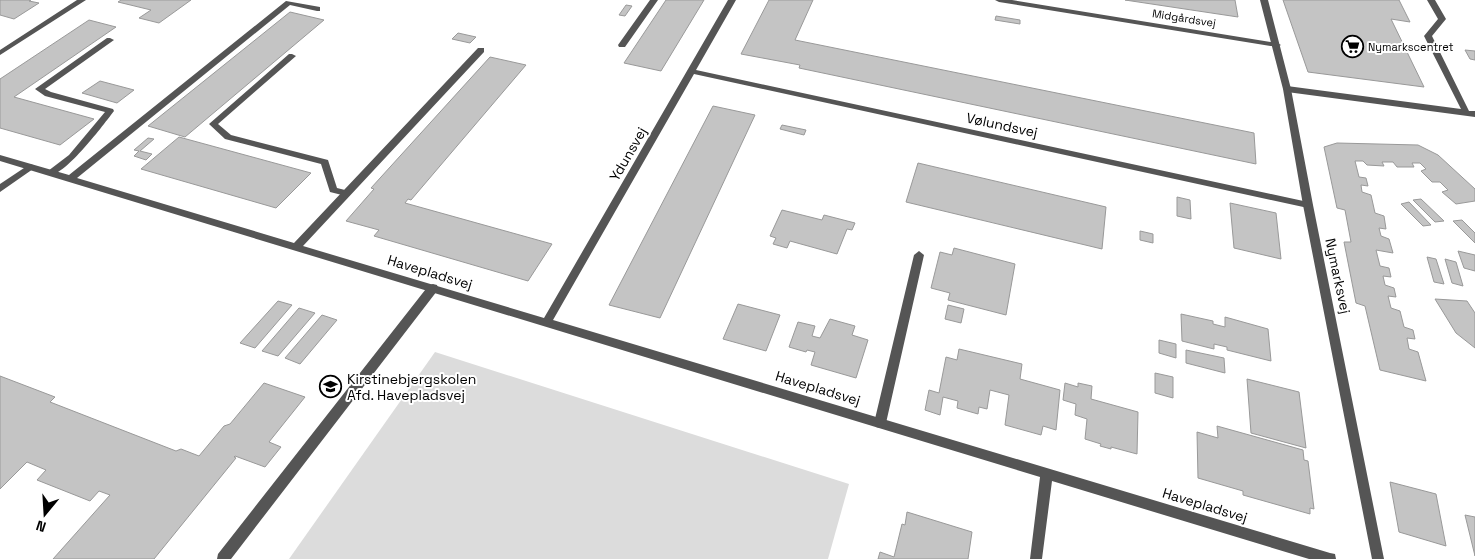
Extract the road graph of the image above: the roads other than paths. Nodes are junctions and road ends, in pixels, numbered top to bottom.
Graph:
1 (82, 0) edge
2 (654, 0) edge
3 (732, 0) edge
4 (998, 0) edge
5 (1264, 0) edge
6 (1431, 0) edge
7 (317, 9) dead end
8 (110, 40) dead end
9 (622, 45) dead end
10 (1276, 45) junction
11 (481, 50) dead end
12 (0, 53) edge
13 (292, 56) dead end
14 (691, 71) junction
15 (1287, 89) junction
16 (1466, 112) junction
17 (1475, 114) edge
18 (0, 158) edge
19 (30, 167) junction
20 (51, 173) junction
21 (70, 179) junction
22 (0, 189) edge
23 (346, 193) junction
24 (1308, 205) junction
25 (296, 247) junction
26 (919, 255) dead end
27 (433, 288) junction
28 (547, 322) junction
29 (880, 423) junction
30 (1046, 473) junction
31 (223, 559) edge
32 (1036, 559) edge
33 (1330, 559) edge
34 (1378, 559) edge

1 - 12 street
2 - 9 street
3 - 14 street, Ydunsvej
4 - 10 street, Midgårdsvej
5 - 10 street, Nymarksvej
6 - 16 street
7 - 21 street
8 - 20 street
10 - 15 street, Nymarksvej
11 - 23 street
13 - 23 street
14 - 24 street, Vølundsvej
14 - 28 street, Ydunsvej
15 - 16 street
15 - 24 street, Nymarksvej
16 - 17 street
18 - 19 street, Havepladsvej
19 - 20 street, Havepladsvej
19 - 22 street
20 - 21 street, Havepladsvej
21 - 25 street, Havepladsvej
23 - 25 street
24 - 34 street, Nymarksvej
25 - 27 street, Havepladsvej
26 - 29 street
27 - 28 street, Havepladsvej
27 - 31 street
28 - 29 street, Havepladsvej
29 - 30 street, Havepladsvej
30 - 32 street
30 - 33 street, Havepladsvej

